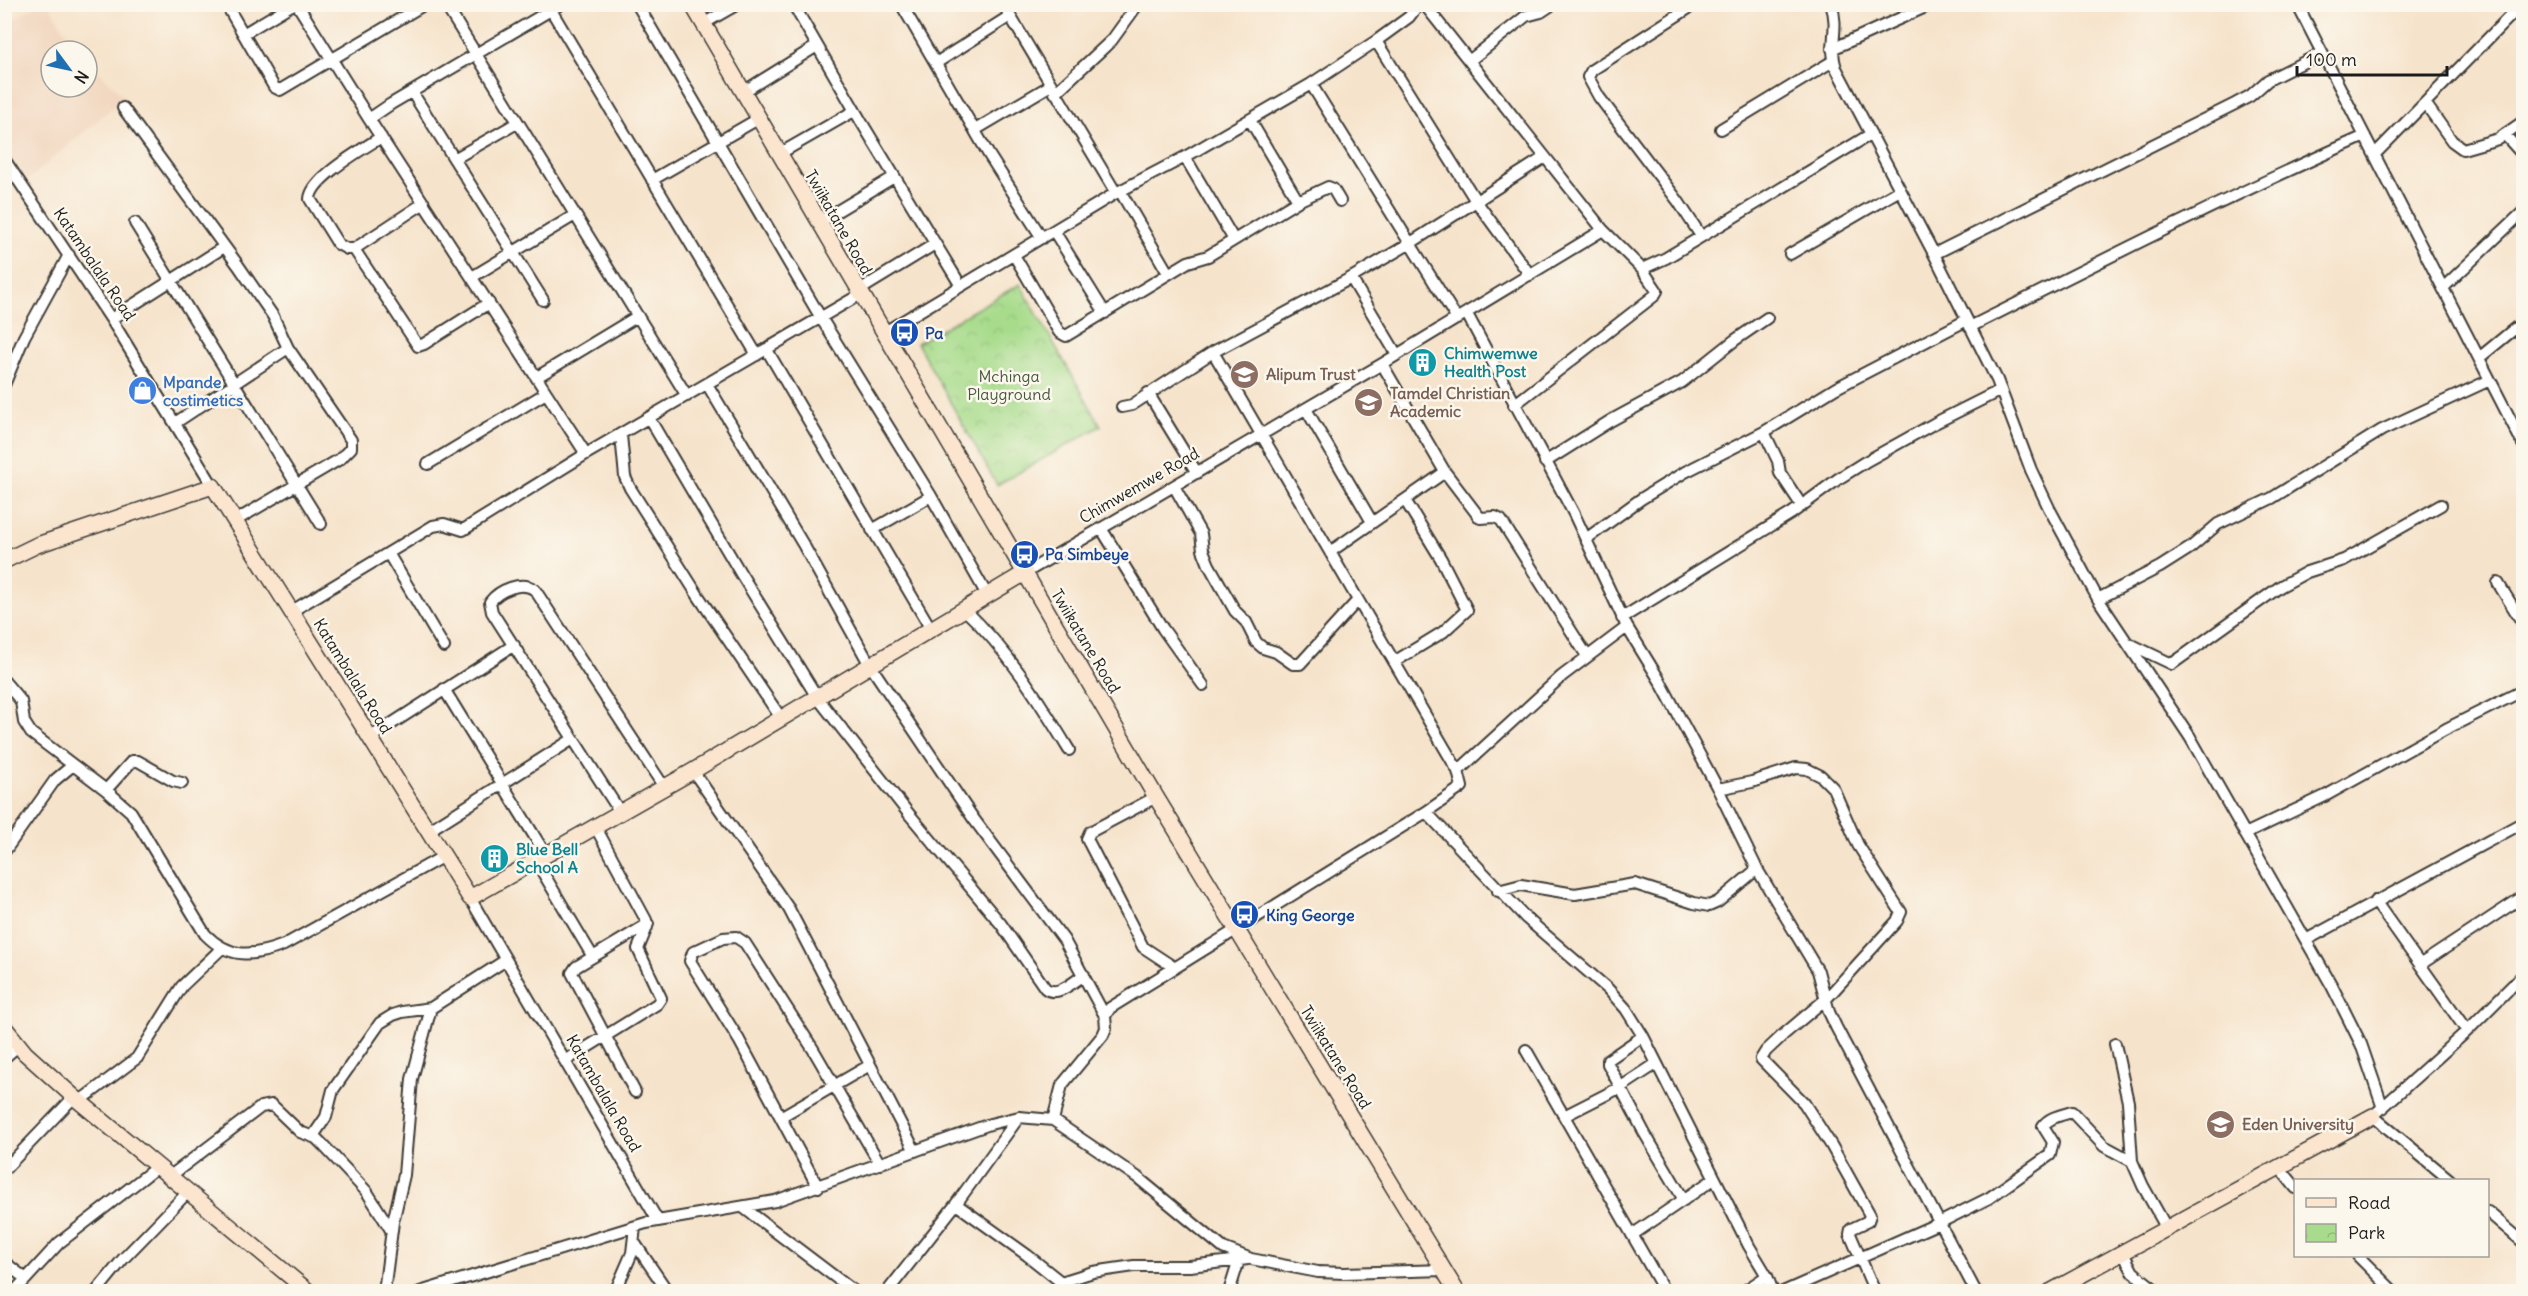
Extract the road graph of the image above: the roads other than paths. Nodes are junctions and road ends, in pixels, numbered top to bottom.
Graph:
1 (226, 4) edge
2 (295, 4) edge
3 (425, 4) edge
4 (445, 4) edge
5 (638, 4) edge
6 (692, 4) edge
7 (738, 4) edge
8 (793, 4) edge
9 (901, 4) edge
10 (1003, 4) edge
11 (1138, 4) edge
12 (1419, 4) edge
13 (1424, 4) edge
14 (1552, 4) edge
15 (1695, 4) edge
16 (1830, 4) edge
17 (1932, 4) edge
18 (2297, 4) edge
19 (2522, 4) edge
20 (556, 7) edge
21 (1010, 16) junction
22 (703, 24) junction
23 (243, 34) junction
24 (1376, 41) junction
25 (817, 46) junction
26 (1832, 49) junction
27 (2322, 53) junction
28 (476, 54) junction
29 (331, 61) junction
30 (1469, 61) junction
31 (1833, 61) junction
32 (936, 63) junction
33 (1311, 84) junction
34 (1053, 89) junction
35 (412, 92) junction
36 (743, 92) junction
37 (2425, 103) junction
38 (123, 108) dead end
39 (854, 111) junction
40 (369, 119) junction
41 (758, 119) junction
42 (1250, 120) junction
43 (2523, 121) edge
44 (517, 123) junction
45 (1721, 129) dead end
46 (975, 130) junction
47 (1871, 134) junction
48 (2505, 135) junction
49 (2365, 136) junction
50 (381, 137) junction
51 (717, 142) junction
52 (779, 154) junction
53 (2375, 154) junction
54 (2523, 156) edge
55 (1185, 157) junction
56 (1545, 157) junction
57 (4, 159) edge
58 (454, 159) junction
59 (8, 171) edge
60 (894, 177) junction
61 (652, 180) junction
62 (1900, 190) junction
63 (1118, 192) junction
64 (1298, 201) junction
65 (1340, 201) dead end
66 (1476, 201) junction
67 (424, 203) junction
68 (2523, 211) edge
69 (575, 215) junction
70 (819, 222) junction
71 (135, 224) dead end
72 (1603, 230) junction
73 (1054, 231) junction
74 (1701, 236) junction
75 (1042, 238) junction
76 (1234, 240) junction
77 (935, 244) junction
78 (1409, 244) junction
79 (225, 247) junction
80 (354, 249) junction
81 (512, 252) junction
82 (1790, 254) dead end
83 (1934, 254) junction
84 (69, 255) junction
85 (1014, 255) junction
86 (1642, 269) junction
87 (1168, 273) junction
88 (1530, 275) junction
89 (472, 277) junction
90 (1351, 278) junction
91 (169, 282) junction
92 (961, 286) junction
93 (2443, 288) junction
94 (860, 293) junction
95 (543, 300) dead end
96 (489, 303) junction
97 (1105, 313) junction
98 (638, 316) junction
99 (1462, 316) junction
100 (821, 318) junction
101 (1767, 318) dead end
102 (111, 319) junction
103 (2523, 321) edge
104 (1968, 323) junction
105 (883, 333) junction
106 (288, 348) junction
107 (767, 350) junction
108 (1213, 352) junction
109 (756, 355) junction
110 (1397, 355) junction
111 (2479, 358) junction
112 (1382, 364) junction
113 (537, 377) junction
114 (2490, 380) junction
115 (234, 382) junction
116 (707, 384) junction
117 (4, 385) edge
118 (2001, 390) junction
119 (546, 393) junction
120 (1148, 393) junction
121 (687, 396) junction
122 (1514, 405) junction
123 (1122, 407) dead end
124 (1306, 409) junction
125 (649, 418) junction
126 (175, 423) junction
127 (1764, 432) junction
128 (621, 435) junction
129 (1262, 435) junction
130 (2523, 444) edge
131 (586, 454) junction
132 (1545, 462) junction
133 (428, 464) dead end
134 (1444, 472) junction
135 (1197, 473) junction
136 (298, 483) junction
137 (213, 486) junction
138 (1174, 486) junction
139 (931, 496) junction
140 (1405, 500) junction
141 (2441, 505) dead end
142 (1802, 506) junction
143 (235, 520) junction
144 (1372, 522) junction
145 (321, 524) dead end
146 (1101, 528) junction
147 (872, 530) junction
148 (1586, 539) junction
149 (1330, 552) junction
150 (388, 553) junction
151 (4, 561) edge
152 (1025, 573) junction
153 (2498, 583) dead end
154 (987, 595) junction
155 (2098, 599) junction
156 (1358, 600) junction
157 (964, 609) junction
158 (292, 611) junction
159 (1624, 622) junction
160 (2523, 625) edge
161 (931, 629) junction
162 (2127, 642) junction
163 (514, 645) junction
164 (444, 647) dead end
165 (1587, 656) junction
166 (1394, 662) junction
167 (870, 665) junction
168 (4, 681) edge
169 (1203, 685) dead end
170 (444, 689) junction
171 (2523, 690) edge
172 (817, 697) junction
173 (781, 718) junction
174 (371, 737) junction
175 (573, 739) junction
176 (1069, 750) dead end
177 (73, 765) junction
178 (693, 771) junction
179 (1458, 771) junction
180 (182, 783) dead end
181 (503, 784) junction
182 (664, 787) junction
183 (1718, 789) junction
184 (106, 790) junction
185 (1156, 797) junction
186 (620, 812) junction
187 (1426, 813) junction
188 (2523, 822) edge
189 (595, 826) junction
190 (429, 831) junction
191 (2245, 834) junction
192 (4, 852) edge
193 (444, 856) junction
194 (541, 858) junction
195 (1757, 868) junction
196 (1498, 891) junction
197 (470, 898) junction
198 (2518, 900) dead end
199 (2375, 901) junction
200 (648, 924) junction
201 (1237, 930) junction
202 (2306, 940) junction
203 (222, 948) junction
204 (593, 957) junction
205 (506, 960) junction
206 (2421, 964) junction
207 (1175, 968) junction
208 (2523, 974) edge
209 (1084, 975) junction
210 (1827, 998) junction
211 (431, 1008) junction
212 (1105, 1016) junction
213 (4, 1027) edge
214 (2467, 1031) junction
215 (606, 1036) junction
216 (1643, 1036) junction
217 (2115, 1044) dead end
218 (19, 1045) junction
219 (1526, 1050) dead end
220 (4, 1058) edge
221 (565, 1061) junction
222 (1656, 1064) junction
223 (870, 1065) junction
224 (834, 1085) junction
225 (1620, 1087) junction
226 (636, 1092) dead end
227 (77, 1099) junction
228 (2378, 1112) junction
229 (782, 1116) junction
230 (1564, 1116) junction
231 (1019, 1117) junction
232 (1053, 1120) junction
233 (313, 1136) junction
234 (915, 1151) junction
235 (2132, 1161) junction
236 (880, 1164) junction
237 (2279, 1167) junction
238 (4, 1170) edge
239 (163, 1172) junction
240 (1714, 1179) junction
241 (2449, 1179) edge
242 (818, 1186) junction
243 (2294, 1187) edge
244 (188, 1192) junction
245 (1684, 1200) junction
246 (956, 1204) junction
247 (744, 1208) junction
248 (2489, 1214) edge
249 (658, 1221) junction
250 (1939, 1223) junction
251 (635, 1227) junction
252 (2166, 1227) junction
253 (391, 1230) junction
254 (1632, 1235) junction
255 (634, 1242) junction
256 (2523, 1243) edge
257 (2122, 1251) junction
258 (1860, 1257) junction
259 (2359, 1257) edge
260 (1251, 1259) junction
261 (1239, 1260) junction
262 (4, 1262) edge
263 (1445, 1270) junction
264 (1767, 1276) junction
265 (22, 1287) edge
266 (2392, 1290) dead end
267 (96, 1292) edge
268 (309, 1292) edge
269 (384, 1292) edge
270 (420, 1292) edge
271 (615, 1292) edge
272 (668, 1292) edge
273 (855, 1292) edge
274 (887, 1292) edge
275 (1229, 1292) edge
276 (1456, 1292) edge
277 (1665, 1292) edge
278 (1743, 1292) edge
279 (1773, 1292) edge
280 (1783, 1292) edge
281 (1875, 1292) edge
282 (1977, 1292) edge
283 (2050, 1292) edge
284 (2158, 1292) edge

1 - 23 street
2 - 23 street
2 - 29 street
3 - 29 street
4 - 28 street
5 - 51 street
6 - 22 main road, Twiikatane Road
7 - 22 street
8 - 25 street
9 - 32 street
10 - 21 street
11 - 34 street
12 - 24 street
13 - 30 street
14 - 30 street
15 - 74 street
16 - 26 street
17 - 26 street
18 - 27 street
19 - 37 street
20 - 28 street
20 - 61 street
21 - 32 street
21 - 34 street
22 - 36 main road, Twiikatane Road
23 - 29 street
24 - 33 street
24 - 66 street
25 - 36 street
25 - 39 street
26 - 31 street
27 - 49 street
27 - 83 street
28 - 35 street
28 - 44 street
29 - 40 street
30 - 56 street
31 - 45 street
31 - 47 street
32 - 46 street
33 - 42 street
33 - 78 street
34 - 46 street
34 - 63 street
35 - 40 street
35 - 58 street
36 - 41 main road, Twiikatane Road
37 - 48 street
37 - 53 street
38 - 79 street
39 - 52 street
39 - 60 street
40 - 50 street
41 - 51 street
41 - 52 main road, Twiikatane Road
42 - 55 street
42 - 64 street
43 - 48 street
44 - 58 street
44 - 69 street
46 - 75 street
47 - 62 street
47 - 74 street
48 - 54 street
49 - 53 street
49 - 104 street
50 - 67 street
50 - 80 street
51 - 61 street
51 - 100 street
52 - 70 main road, Twiikatane Road
53 - 93 street
55 - 63 street
55 - 76 street
56 - 66 street
56 - 72 street
57 - 59 street, Katambalala Road
58 - 81 street
59 - 84 street, Katambalala Road
60 - 70 street
60 - 77 street
61 - 109 street
62 - 82 street
62 - 83 street
63 - 73 street
63 - 87 street
64 - 65 street
64 - 76 street
66 - 78 street
66 - 88 street
67 - 80 street
67 - 89 street
68 - 93 street
69 - 81 street
69 - 98 street
70 - 94 main road, Twiikatane Road
71 - 91 street
72 - 86 street
72 - 88 street, Chimwemwe Road
73 - 75 street
73 - 97 street
74 - 86 street
75 - 85 street
76 - 87 street
77 - 92 street
77 - 94 street
78 - 90 street
78 - 99 street
79 - 91 street
79 - 106 street
80 - 96 street
81 - 89 street
81 - 95 street
83 - 104 street
84 - 102 street, Katambalala Road
84 - 117 street
85 - 92 street
85 - 97 street
86 - 122 street
87 - 97 street
88 - 99 street, Chimwemwe Road
89 - 96 street
90 - 108 street
90 - 110 street
91 - 102 street
91 - 115 street
92 - 105 street
93 - 111 street
94 - 100 street
94 - 105 main road, Twiikatane Road
96 - 113 street
98 - 113 street
98 - 121 street
99 - 110 street, Chimwemwe Road
99 - 122 street
100 - 107 street
100 - 139 street
101 - 132 street
102 - 126 street, Katambalala Road
103 - 111 street
104 - 118 street
104 - 127 street
105 - 152 main road, Twiikatane Road
106 - 115 street
106 - 136 street
107 - 109 street
107 - 147 street
108 - 120 street
108 - 129 street
109 - 116 street
110 - 112 street, Chimwemwe Road
111 - 114 street
112 - 124 street, Chimwemwe Road
112 - 134 street
113 - 119 street
114 - 130 street
114 - 155 street
115 - 126 street
115 - 136 street
116 - 121 street
116 - 167 street
118 - 142 street
118 - 155 street
119 - 131 street
119 - 133 street
120 - 123 street
120 - 135 street
121 - 125 street
122 - 132 street
124 - 129 street, Chimwemwe Road
124 - 144 street
125 - 128 street
125 - 172 street
126 - 137 street, Katambalala Road
127 - 142 street
127 - 148 street
128 - 131 street
128 - 173 street
129 - 135 street, Chimwemwe Road
129 - 149 street
131 - 150 street
132 - 148 street
134 - 140 street
134 - 165 street
135 - 138 street, Chimwemwe Road
136 - 143 street
136 - 145 street
137 - 143 main road, Katambalala Road
137 - 151 main road
138 - 146 street, Chimwemwe Road
138 - 156 street
139 - 147 street
139 - 154 street
140 - 144 street
140 - 166 street
141 - 162 street
142 - 159 street
143 - 158 main road, Katambalala Road
144 - 149 street
146 - 152 street, Chimwemwe Road
146 - 169 street
147 - 161 street
148 - 159 street
149 - 156 street
150 - 158 street
150 - 164 street
152 - 154 main road, Chimwemwe Road
152 - 185 main road, Twiikatane Road
153 - 160 street
154 - 157 main road, Chimwemwe Road
155 - 162 street
156 - 166 street
157 - 161 main road, Chimwemwe Road
157 - 176 street
158 - 174 main road, Katambalala Road
159 - 165 street
159 - 183 street
161 - 167 main road, Chimwemwe Road
162 - 191 street
163 - 170 street
163 - 175 street
163 - 182 street
165 - 179 street
166 - 179 street
167 - 172 main road, Chimwemwe Road
167 - 209 street
168 - 177 street
170 - 174 street
170 - 181 street
171 - 191 street
172 - 173 main road, Chimwemwe Road
172 - 209 street
173 - 178 main road, Chimwemwe Road
174 - 190 main road, Katambalala Road
175 - 181 street
175 - 186 street
177 - 184 street
177 - 192 street
178 - 182 main road, Chimwemwe Road
178 - 223 street
179 - 187 street
180 - 184 street
181 - 190 street
181 - 194 street
182 - 186 main road, Chimwemwe Road
183 - 195 street
183 - 210 street
184 - 203 street
185 - 201 main road, Twiikatane Road
185 - 207 street
186 - 189 main road, Chimwemwe Road
187 - 196 street
187 - 201 street
188 - 199 street
189 - 194 main road, Chimwemwe Road
189 - 200 street
190 - 193 main road, Katambalala Road
191 - 202 street
193 - 197 main road, Katambalala Road
193 - 203 street
194 - 197 main road, Chimwemwe Road
194 - 204 street
195 - 196 street
195 - 210 street
196 - 216 street
197 - 205 street, Katambalala Road
198 - 206 street
199 - 202 street
199 - 206 street
200 - 204 street
200 - 215 street
201 - 207 street
201 - 263 main road, Twiikatane Road
202 - 228 street
203 - 227 street
204 - 215 street
205 - 211 street
205 - 221 street, Katambalala Road
206 - 214 street
207 - 212 street
208 - 214 street
209 - 212 street
210 - 250 street
210 - 258 street
211 - 233 street
211 - 253 street
212 - 232 street
213 - 218 main road
214 - 228 street
215 - 221 street
215 - 226 street
216 - 222 street
216 - 225 street
217 - 235 street
218 - 220 street
218 - 227 main road
219 - 230 street
221 - 249 street, Katambalala Road
222 - 225 street
222 - 240 street
223 - 224 street
223 - 234 street
224 - 229 street
224 - 229 street
224 - 236 street
225 - 230 street
225 - 245 street
227 - 238 street
227 - 239 main road
228 - 237 main road
228 - 241 street
229 - 242 street
230 - 254 street
231 - 232 street
231 - 234 street
231 - 246 street
232 - 260 street
233 - 239 street
233 - 253 street
234 - 236 street
235 - 250 street
235 - 252 street
236 - 242 street
237 - 243 street
237 - 252 main road
239 - 244 main road
239 - 265 street
240 - 245 street
240 - 264 street
242 - 247 street
244 - 267 street
244 - 268 main road
245 - 254 street
246 - 261 street
246 - 274 street
247 - 249 street
247 - 273 street
248 - 256 street
249 - 251 street
250 - 258 street
250 - 282 street
251 - 255 street
251 - 270 street
252 - 257 main road
253 - 269 street
254 - 277 street
255 - 271 street
255 - 272 street
257 - 283 main road
257 - 284 street
258 - 280 street
258 - 281 street
259 - 266 street
260 - 261 street
260 - 263 street
261 - 275 street
262 - 265 street
263 - 276 main road, Twiikatane Road
264 - 278 street
264 - 279 street

